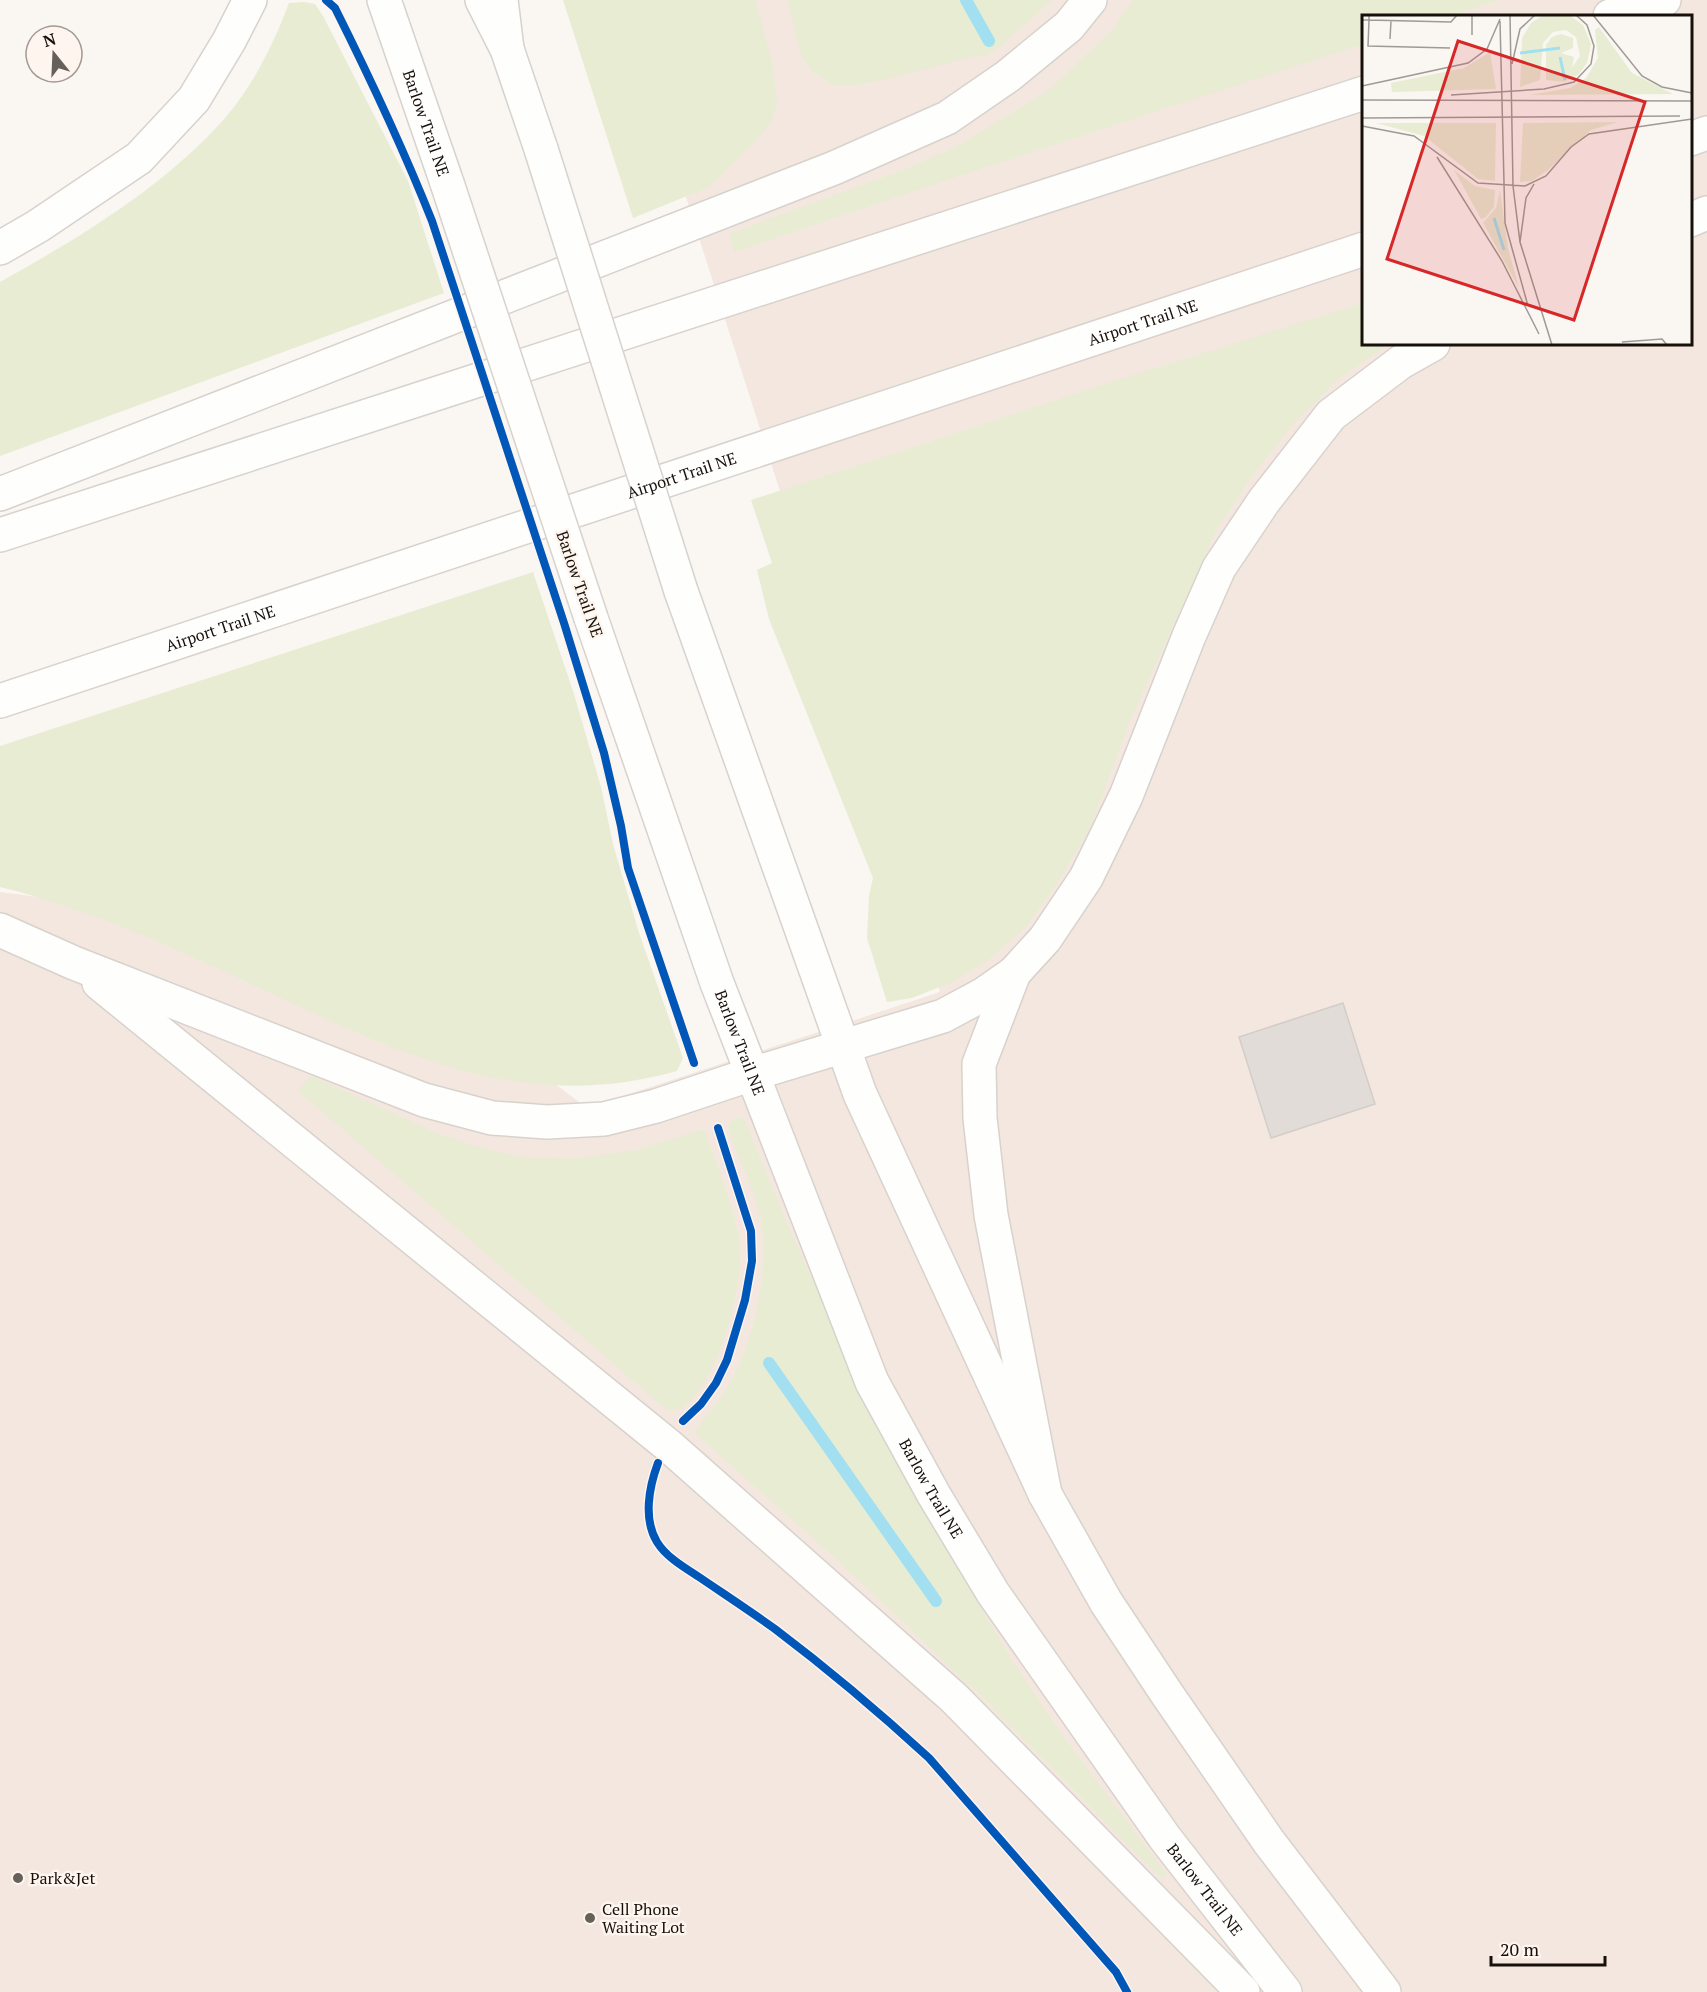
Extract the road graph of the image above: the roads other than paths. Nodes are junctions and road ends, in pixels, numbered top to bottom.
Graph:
1 (250, 0) edge
2 (384, 0) edge
3 (482, 0) edge
4 (501, 0) edge
5 (1090, 0) edge
6 (1664, 0) edge
7 (1613, 15) edge
8 (507, 49) junction
9 (1362, 94) edge
10 (1707, 133) edge
11 (1692, 138) edge
12 (1707, 213) edge
13 (1692, 219) edge
14 (0, 248) edge
15 (1362, 250) edge
16 (1431, 345) edge
17 (0, 494) edge
18 (0, 535) edge
19 (0, 701) edge
20 (0, 930) edge
21 (74, 963) junction
22 (1014, 973) junction
23 (841, 1047) junction
24 (752, 1074) junction
25 (1046, 1494) junction
26 (1243, 1992) edge
27 (1285, 1992) edge
28 (1384, 1992) edge

1 - 14 main road
2 - 24 main road, Barlow Trail NE, bridge
3 - 8 main road
4 - 8 main road
5 - 17 main road
6 - 7 main road
8 - 23 main road, bridge
9 - 18 main road
10 - 11 main road
12 - 13 main road
15 - 19 main road, Airport Trail NE
16 - 22 main road
20 - 21 main road
21 - 24 main road
21 - 26 main road
22 - 23 main road
22 - 25 main road
23 - 24 main road
23 - 25 main road
24 - 27 main road, Barlow Trail NE
25 - 28 main road

